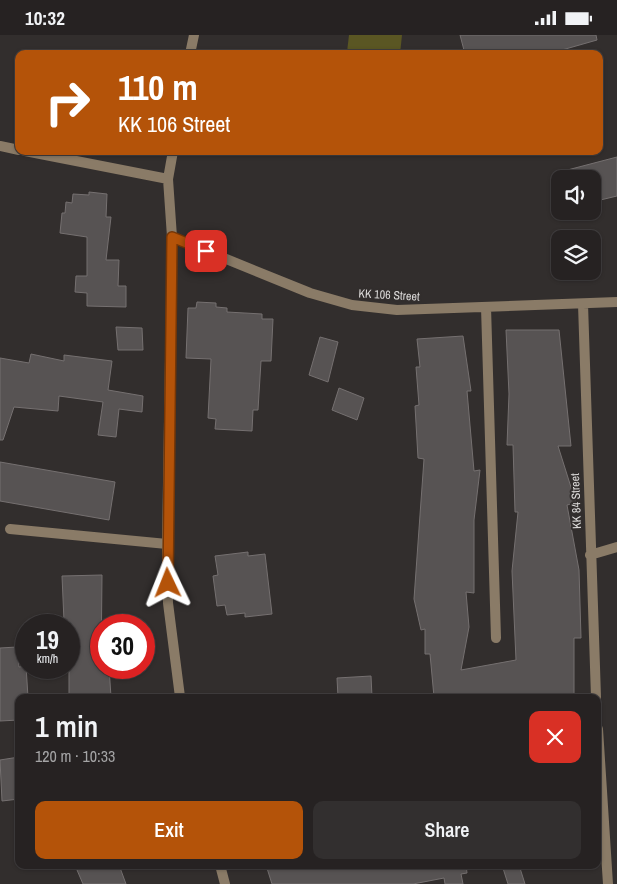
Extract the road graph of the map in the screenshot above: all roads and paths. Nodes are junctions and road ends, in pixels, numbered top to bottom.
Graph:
1 (194, 35) edge
2 (191, 50) edge
3 (0, 146) edge
4 (15, 149) edge
5 (45, 155) edge
6 (171, 155) edge
7 (168, 179) junction
8 (172, 237) junction
9 (617, 303) edge
10 (583, 304) junction
11 (486, 307) junction
12 (10, 529) dead end
13 (166, 544) junction
14 (617, 547) edge
15 (590, 555) junction
16 (496, 638) dead end
17 (180, 694) edge
18 (596, 694) edge
19 (601, 776) edge
20 (221, 869) edge
21 (225, 884) edge
22 (608, 884) edge

1 - 2 street
3 - 4 street
5 - 7 street
6 - 7 street
7 - 8 street
8 - 11 street, KK 106 Street
8 - 13 street
9 - 10 street, KK 106 Street
10 - 11 street, KK 106 Street
10 - 15 street, KK 84 Street
11 - 16 street
12 - 13 street
13 - 17 street
14 - 15 street
15 - 18 street, KK 84 Street
19 - 22 street
20 - 21 street

